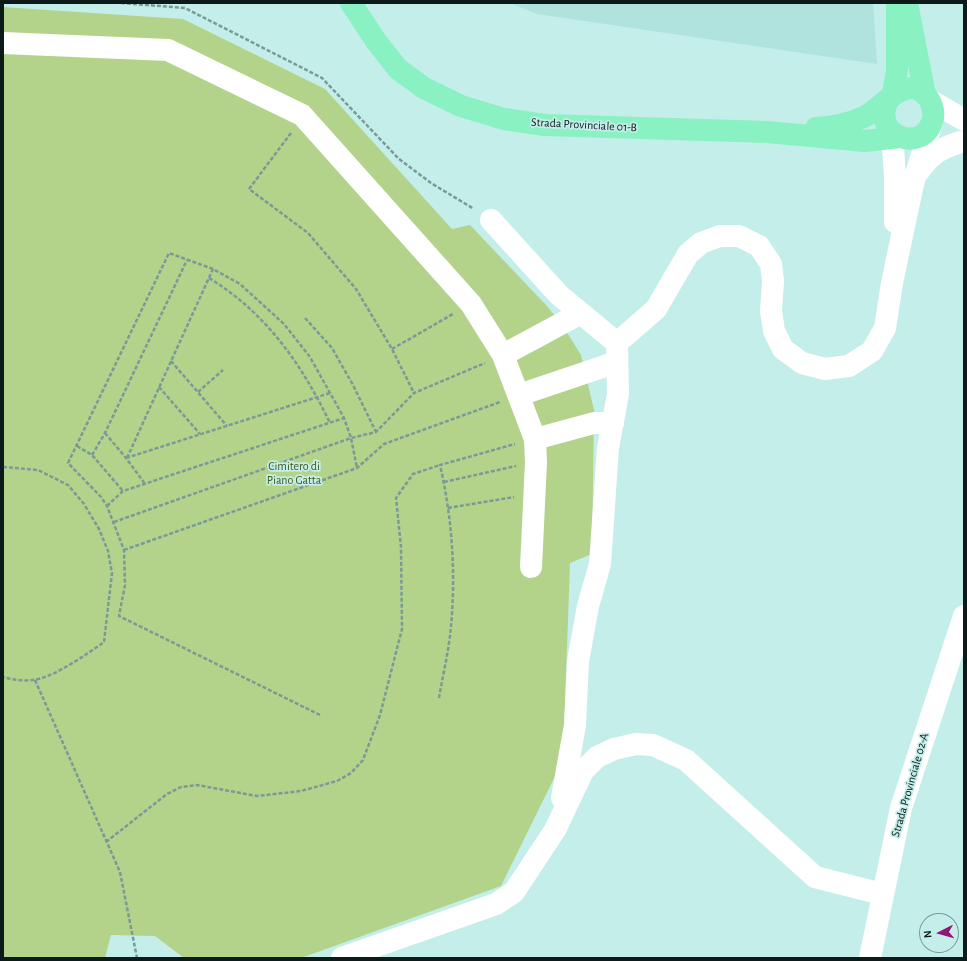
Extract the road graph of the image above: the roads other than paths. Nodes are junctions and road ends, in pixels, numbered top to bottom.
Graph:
1 (350, 3) edge
2 (897, 3) edge
3 (907, 3) edge
4 (3, 43) edge
5 (891, 96) junction
6 (927, 97) junction
7 (964, 120) edge
8 (767, 132) junction
9 (910, 134) junction
10 (962, 142) edge
11 (917, 173) junction
12 (491, 220) road end
13 (892, 283) junction
14 (581, 313) junction
15 (617, 352) junction
16 (503, 355) junction
17 (519, 395) junction
18 (612, 423) junction
19 (535, 439) junction
20 (531, 567) dead end
21 (964, 616) edge
22 (555, 830) junction
23 (882, 894) junction
24 (342, 958) edge
25 (870, 958) edge

1 - 8 main road, Strada Provinciale 01-B
2 - 5 main road
3 - 6 main road
4 - 16 street
5 - 6 main road
5 - 8 main road
5 - 9 main road
6 - 7 street
6 - 9 main road
8 - 9 main road
9 - 10 street
9 - 11 street
9 - 13 street
10 - 11 street
11 - 13 street
12 - 14 street
13 - 15 street
14 - 15 street
14 - 16 street
15 - 17 street
15 - 18 street
16 - 17 street
17 - 19 street
18 - 19 street
18 - 22 street
19 - 20 street
21 - 23 street, Strada Provinciale 02-A
22 - 23 street
22 - 24 street
23 - 25 street, Strada Provinciale 02-A

